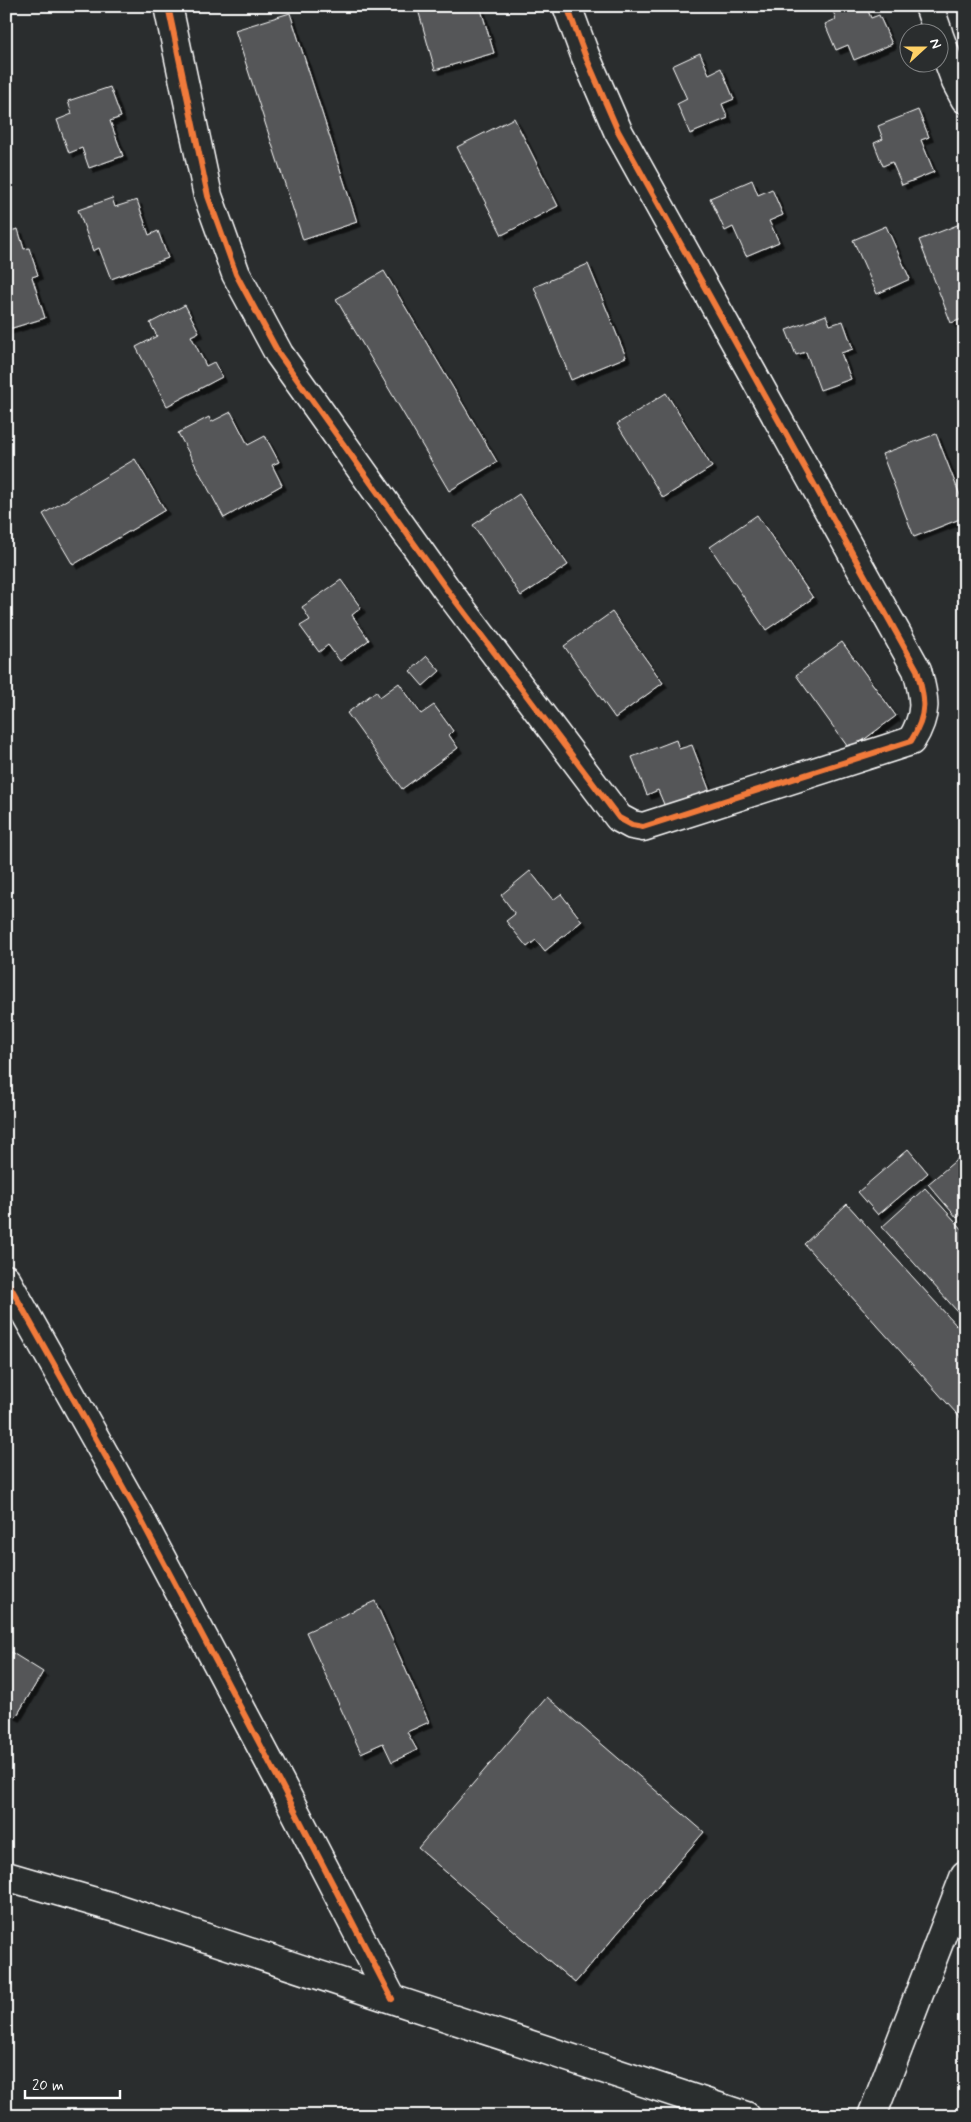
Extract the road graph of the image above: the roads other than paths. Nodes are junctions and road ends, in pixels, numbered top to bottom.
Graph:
1 (168, 6) edge
2 (567, 6) edge
3 (929, 6) edge
4 (934, 22) edge
5 (948, 60) edge
6 (965, 99) edge
7 (6, 1279) edge
8 (965, 1874) edge
9 (6, 1876) edge
10 (392, 1999) junction
11 (746, 2116) edge
12 (872, 2116) edge

1 - 2 street
3 - 4 street
5 - 6 street
7 - 10 street
8 - 12 street
9 - 10 street
10 - 11 street

